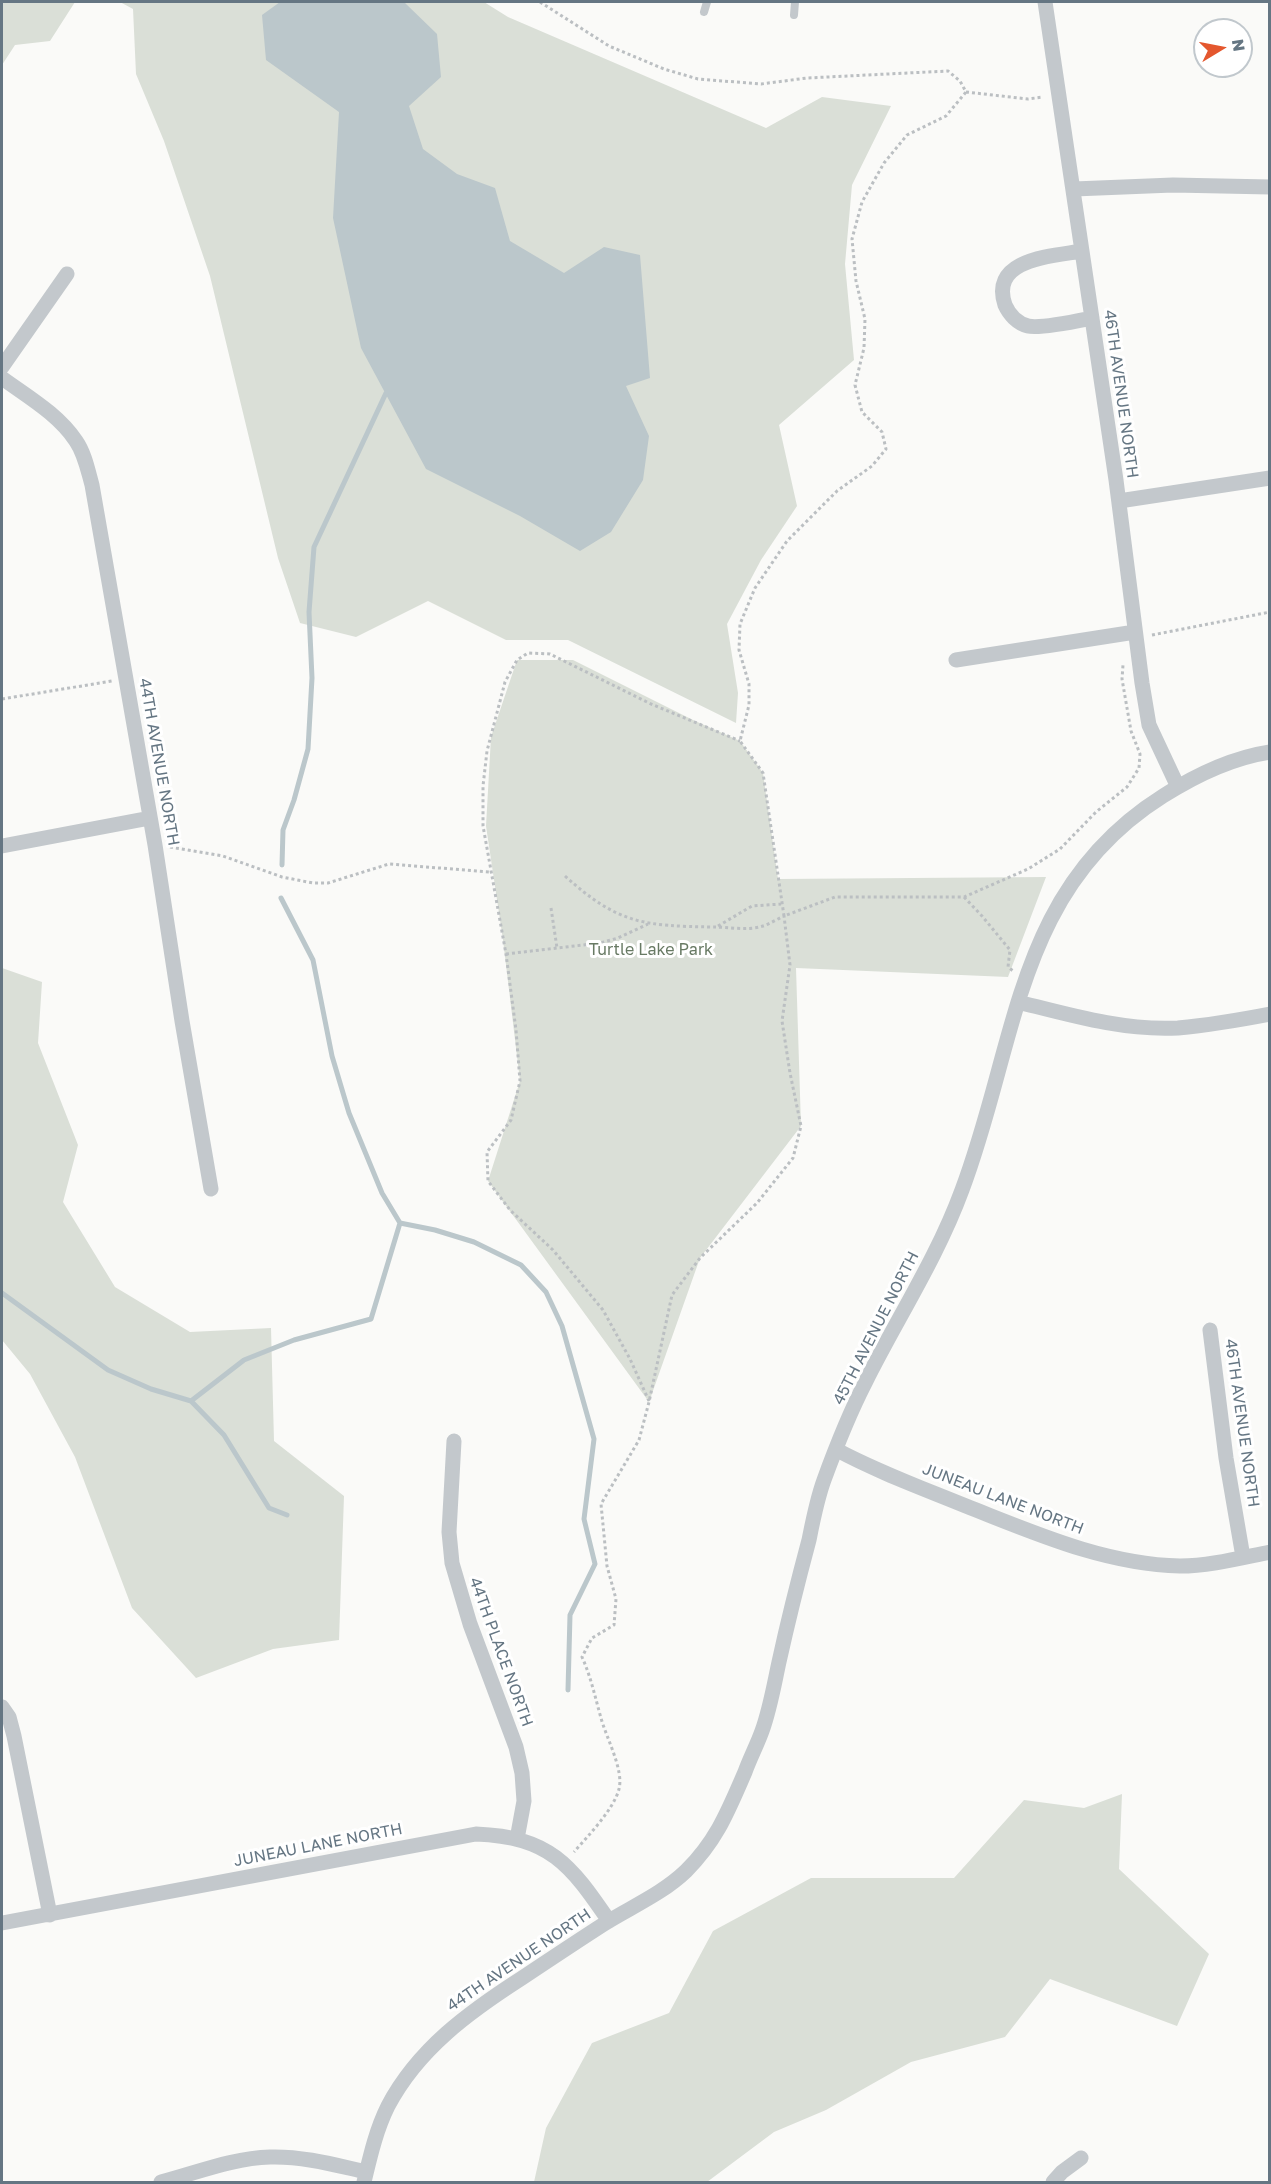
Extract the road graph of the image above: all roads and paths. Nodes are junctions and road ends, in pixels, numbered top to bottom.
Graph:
1 (540, 2) edge
2 (707, 2) edge
3 (795, 2) edge
4 (1045, 2) edge
5 (704, 12) dead end
6 (794, 15) dead end
7 (966, 92) junction
8 (1059, 94) junction
9 (1269, 187) edge
10 (1074, 189) junction
11 (1082, 251) junction
12 (67, 274) dead end
13 (1092, 318) junction
14 (2, 367) edge
15 (2, 378) edge
16 (1269, 478) edge
17 (1119, 501) junction
18 (1269, 612) edge
19 (1136, 639) junction
20 (956, 660) dead end
21 (126, 679) junction
22 (2, 699) edge
23 (740, 741) junction
24 (1269, 752) edge
25 (1178, 787) junction
26 (150, 818) junction
27 (155, 845) junction
28 (2, 846) edge
29 (490, 872) junction
30 (565, 876) dead end
31 (964, 897) junction
32 (782, 904) junction
33 (551, 908) dead end
34 (784, 916) junction
35 (650, 924) junction
36 (716, 927) junction
37 (557, 948) junction
38 (506, 954) junction
39 (1025, 982) junction
40 (1018, 1002) junction
41 (1269, 1014) edge
42 (211, 1189) dead end
43 (1210, 1330) dead end
44 (650, 1402) junction
45 (454, 1441) dead end
46 (837, 1450) junction
47 (1269, 1552) edge
48 (1243, 1557) junction
49 (2, 1707) edge
50 (517, 1839) junction
51 (564, 1863) junction
52 (50, 1915) junction
53 (609, 1921) junction
54 (2, 1923) edge
55 (1081, 2158) dead end
56 (365, 2177) edge
57 (161, 2182) edge
58 (1053, 2182) edge

1 - 7 path
2 - 5 lane
3 - 6 lane
4 - 8 street, 46TH AVENUE NORTH
7 - 8 path
7 - 23 path
8 - 10 street, 46TH AVENUE NORTH
9 - 10 street
10 - 11 street, 46TH AVENUE NORTH
11 - 13 street, 46TH AVENUE NORTH
11 - 13 street
12 - 14 street
13 - 17 street, 46TH AVENUE NORTH
15 - 21 street, 44TH AVENUE NORTH
16 - 17 street
17 - 19 street, 46TH AVENUE NORTH
18 - 19 path
19 - 20 street
19 - 25 street, 46TH AVENUE NORTH
19 - 31 path
21 - 22 path
21 - 26 street, 44TH AVENUE NORTH
23 - 29 path
23 - 32 path
24 - 25 street, 45TH AVENUE NORTH
25 - 39 street, 45TH AVENUE NORTH
26 - 27 street, 44TH AVENUE NORTH
26 - 28 street
27 - 29 path
27 - 42 street, 44TH AVENUE NORTH
29 - 38 path
30 - 35 path
31 - 34 path
31 - 39 path
32 - 34 path
32 - 36 path
33 - 37 path
34 - 36 path
34 - 44 path
35 - 36 path
35 - 37 path
37 - 38 path
38 - 44 path
39 - 40 street, 45TH AVENUE NORTH
40 - 41 street
40 - 46 street, 45TH AVENUE NORTH
43 - 48 street, 46TH AVENUE NORTH
44 - 51 path
45 - 50 street, 44TH PLACE NORTH
46 - 48 street, JUNEAU LANE NORTH
46 - 53 street, 45TH AVENUE NORTH
47 - 48 street, JUNEAU LANE NORTH
49 - 52 street
50 - 51 street, JUNEAU LANE NORTH
50 - 52 street, JUNEAU LANE NORTH
51 - 53 street, JUNEAU LANE NORTH
52 - 54 street, JUNEAU LANE NORTH
53 - 56 street, 44TH AVENUE NORTH
55 - 58 street
56 - 57 street

